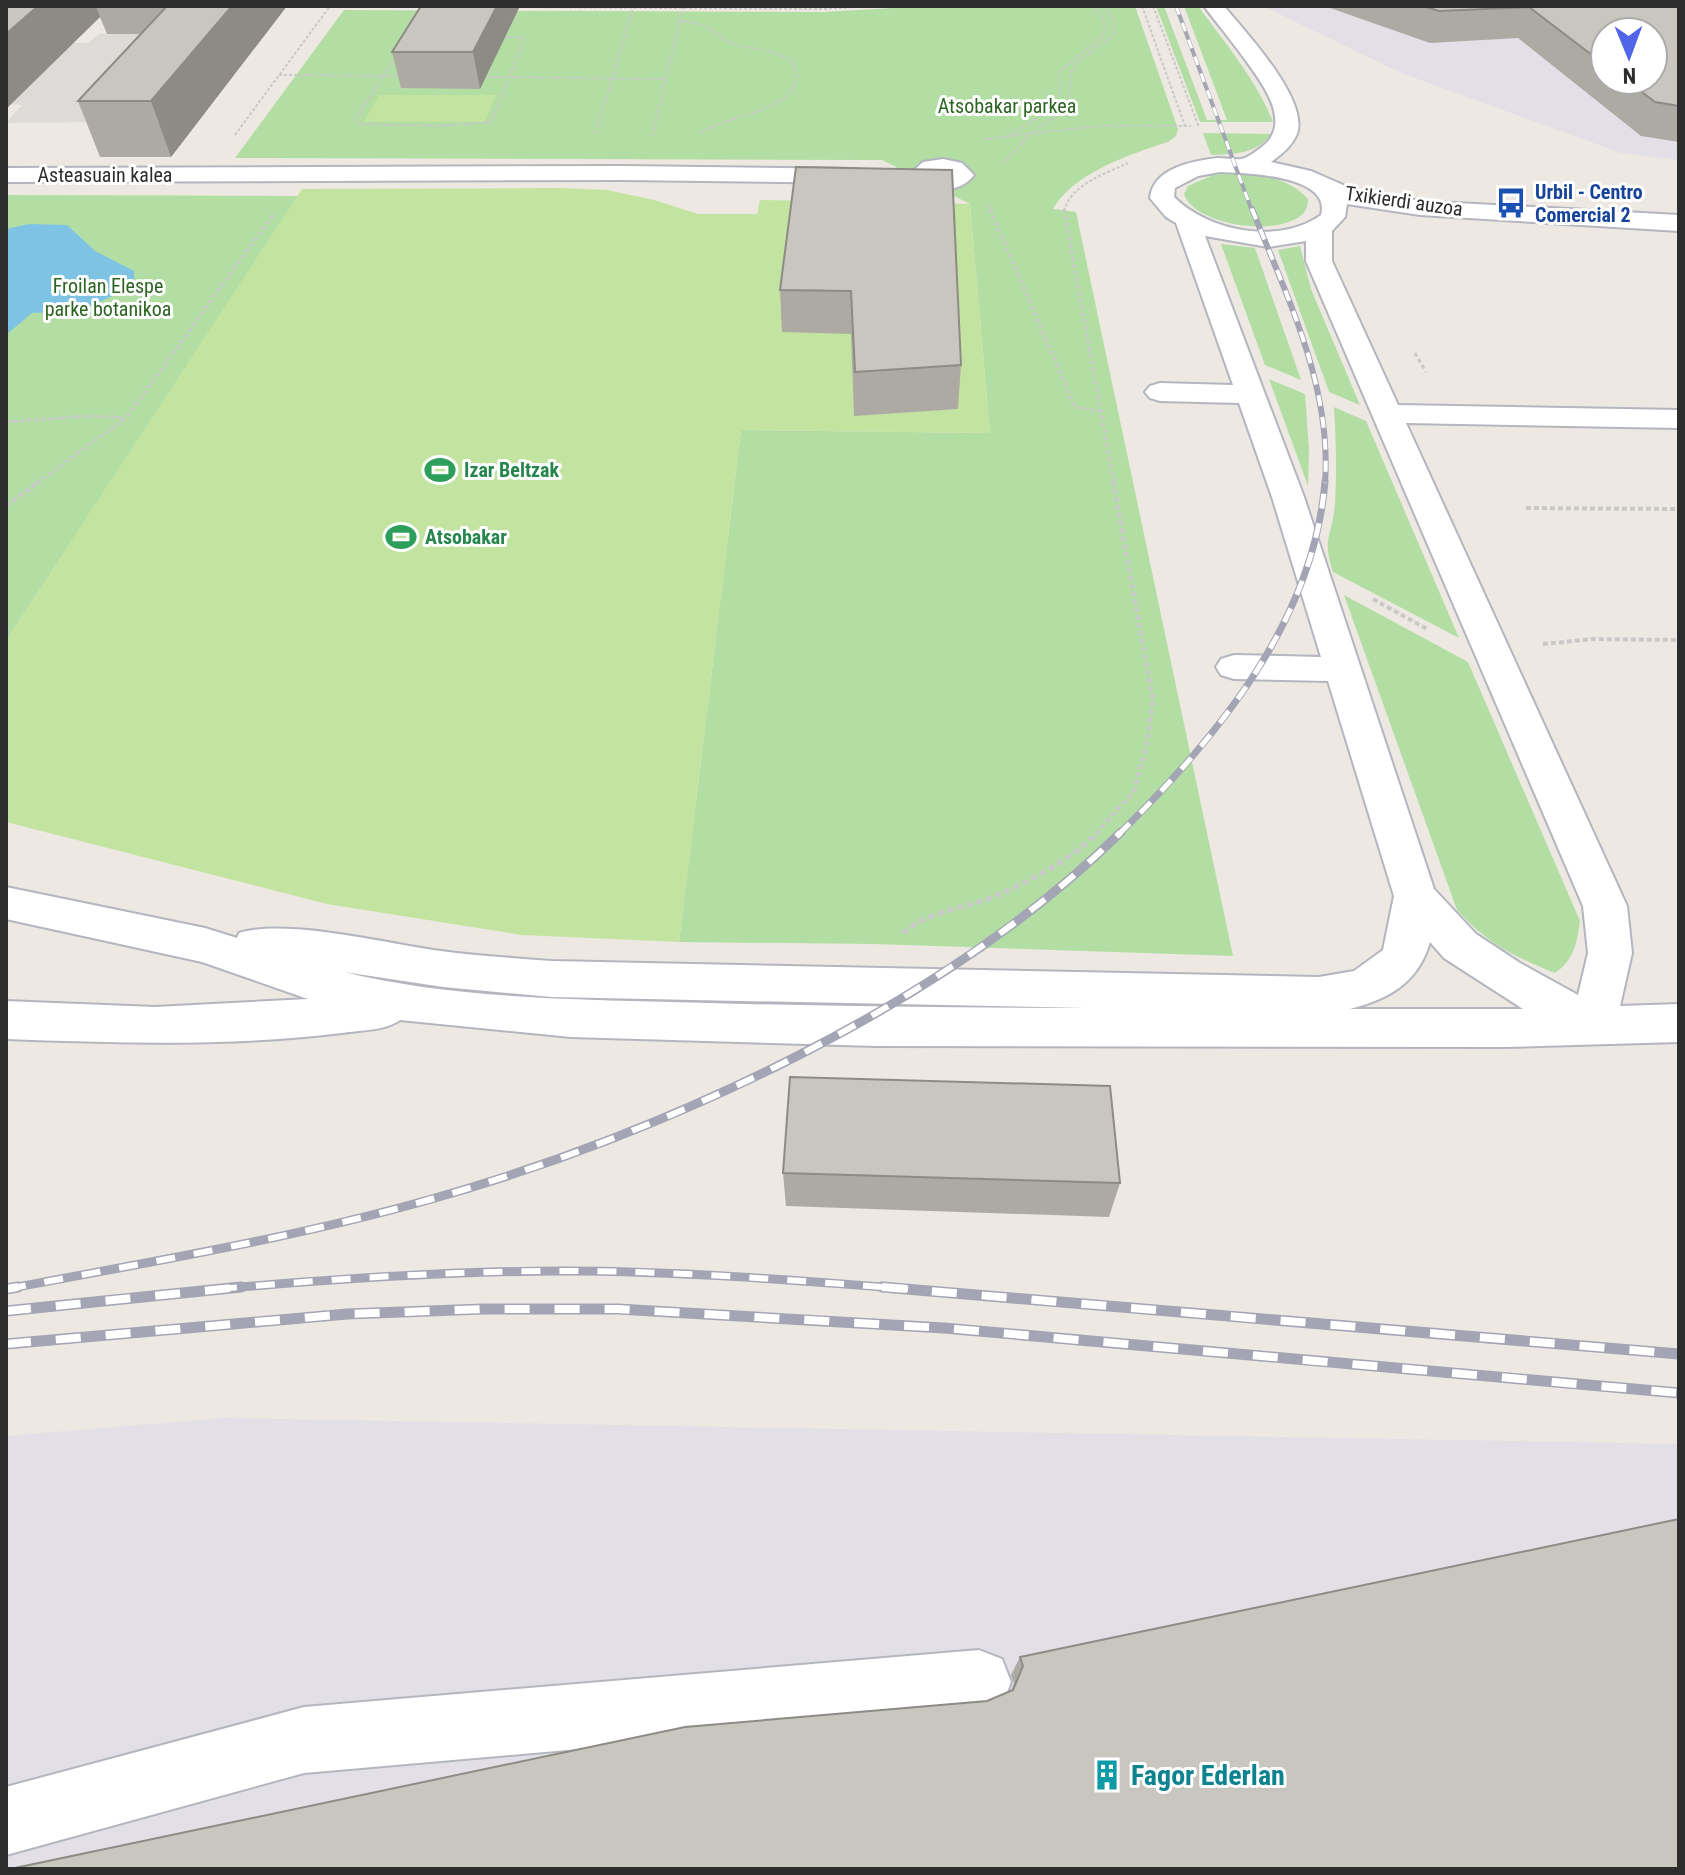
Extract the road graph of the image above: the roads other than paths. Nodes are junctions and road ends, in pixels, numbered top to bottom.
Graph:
1 (1214, 6) edge
2 (1248, 165) junction
3 (6, 175) edge
4 (924, 177) edge
5 (1322, 187) junction
6 (1188, 223) junction
7 (1679, 223) edge
8 (1319, 229) junction
9 (1160, 392) dead end
10 (1252, 395) junction
11 (1387, 414) junction
12 (1679, 419) edge
13 (1234, 667) dead end
14 (1342, 669) junction
15 (1415, 896) junction
16 (6, 903) edge
17 (205, 945) junction
18 (418, 1005) junction
19 (6, 1020) edge
20 (1679, 1023) edge
21 (1590, 1024) junction
22 (979, 1682) dead end
23 (6, 1821) edge

1 - 2 street
2 - 5 street, Txikierdi auzoa
2 - 6 street, Txikierdi auzoa
3 - 4 street, Asteasuain kalea
5 - 7 street, Txikierdi auzoa
5 - 8 street
6 - 8 street
6 - 10 street
8 - 11 street
9 - 10 street
10 - 14 street
11 - 12 street
11 - 21 street
13 - 14 street
14 - 15 street
15 - 17 street
15 - 21 street
16 - 17 street
17 - 18 street
18 - 19 street
18 - 21 street
20 - 21 street
22 - 23 street

